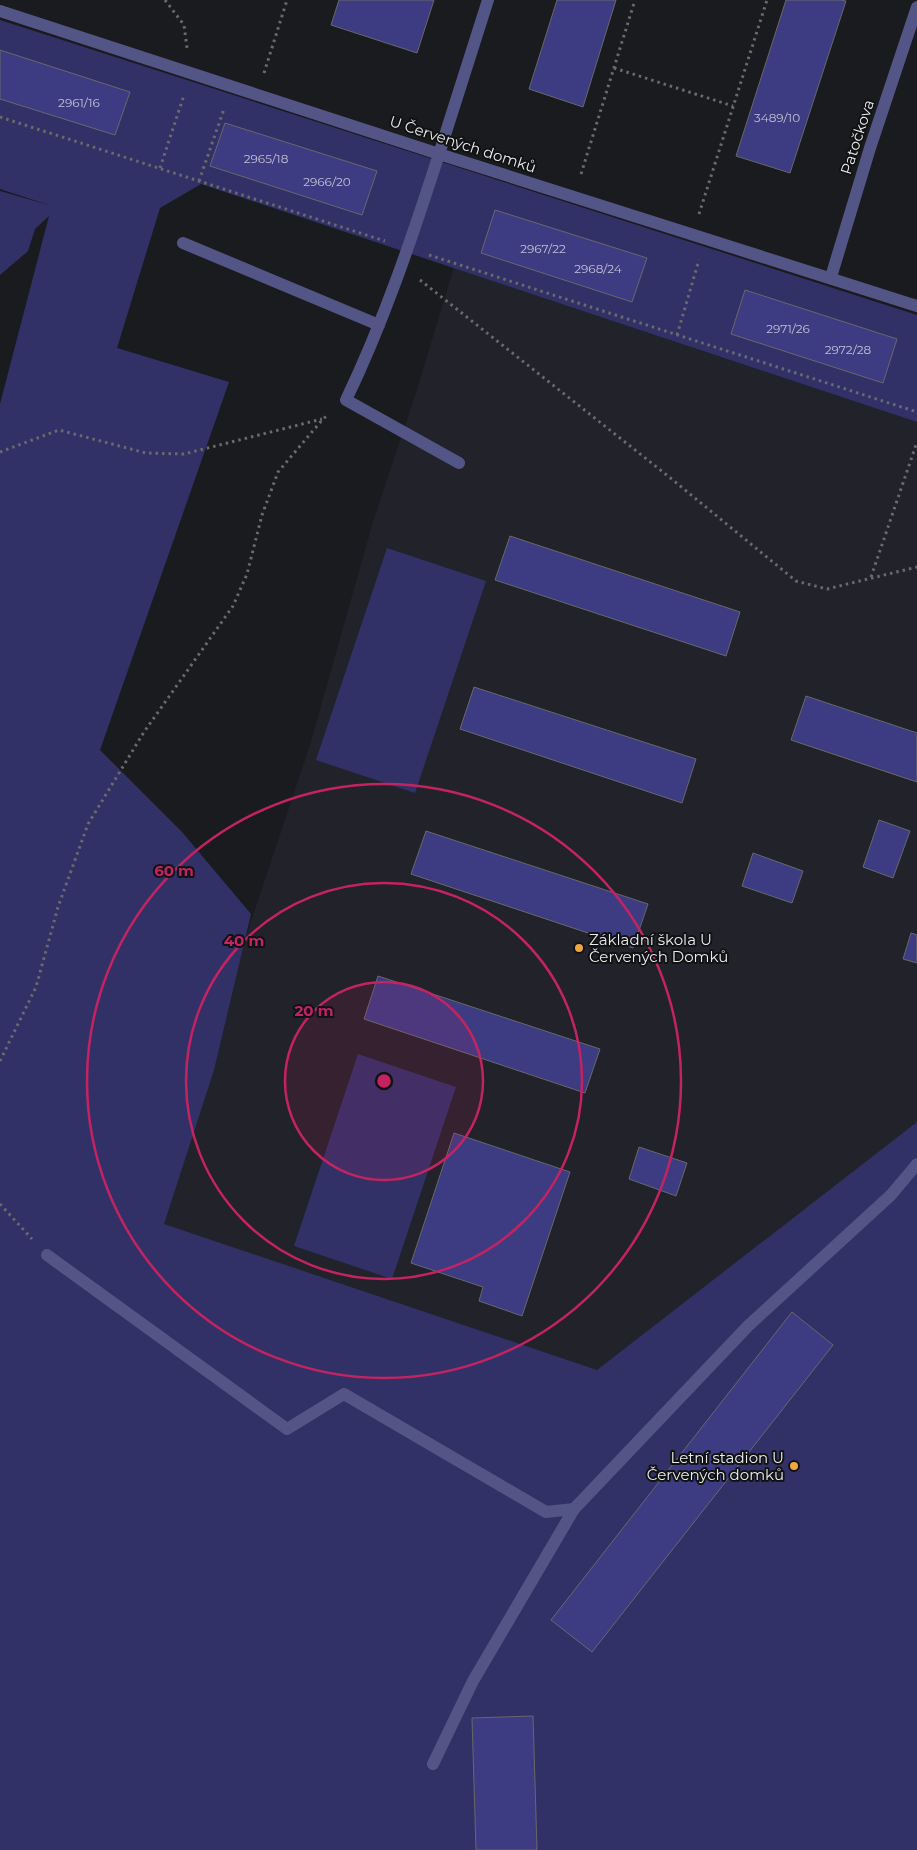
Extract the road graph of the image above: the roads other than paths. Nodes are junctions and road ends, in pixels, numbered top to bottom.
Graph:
1 (488, 0) edge
2 (917, 7) edge
3 (0, 11) edge
4 (439, 154) junction
5 (183, 243) dead end
6 (831, 277) junction
7 (917, 306) edge
8 (379, 325) junction
9 (459, 463) dead end
10 (917, 1164) edge
11 (47, 1255) road end
12 (574, 1509) junction
13 (433, 1764) dead end

1 - 4 street
2 - 6 street, Patočkova
3 - 4 street, U Červených domků
4 - 6 street, U Červených domků
4 - 8 street
5 - 8 street
6 - 7 street, U Červených domků
8 - 9 street
10 - 12 street
11 - 12 street
12 - 13 street

